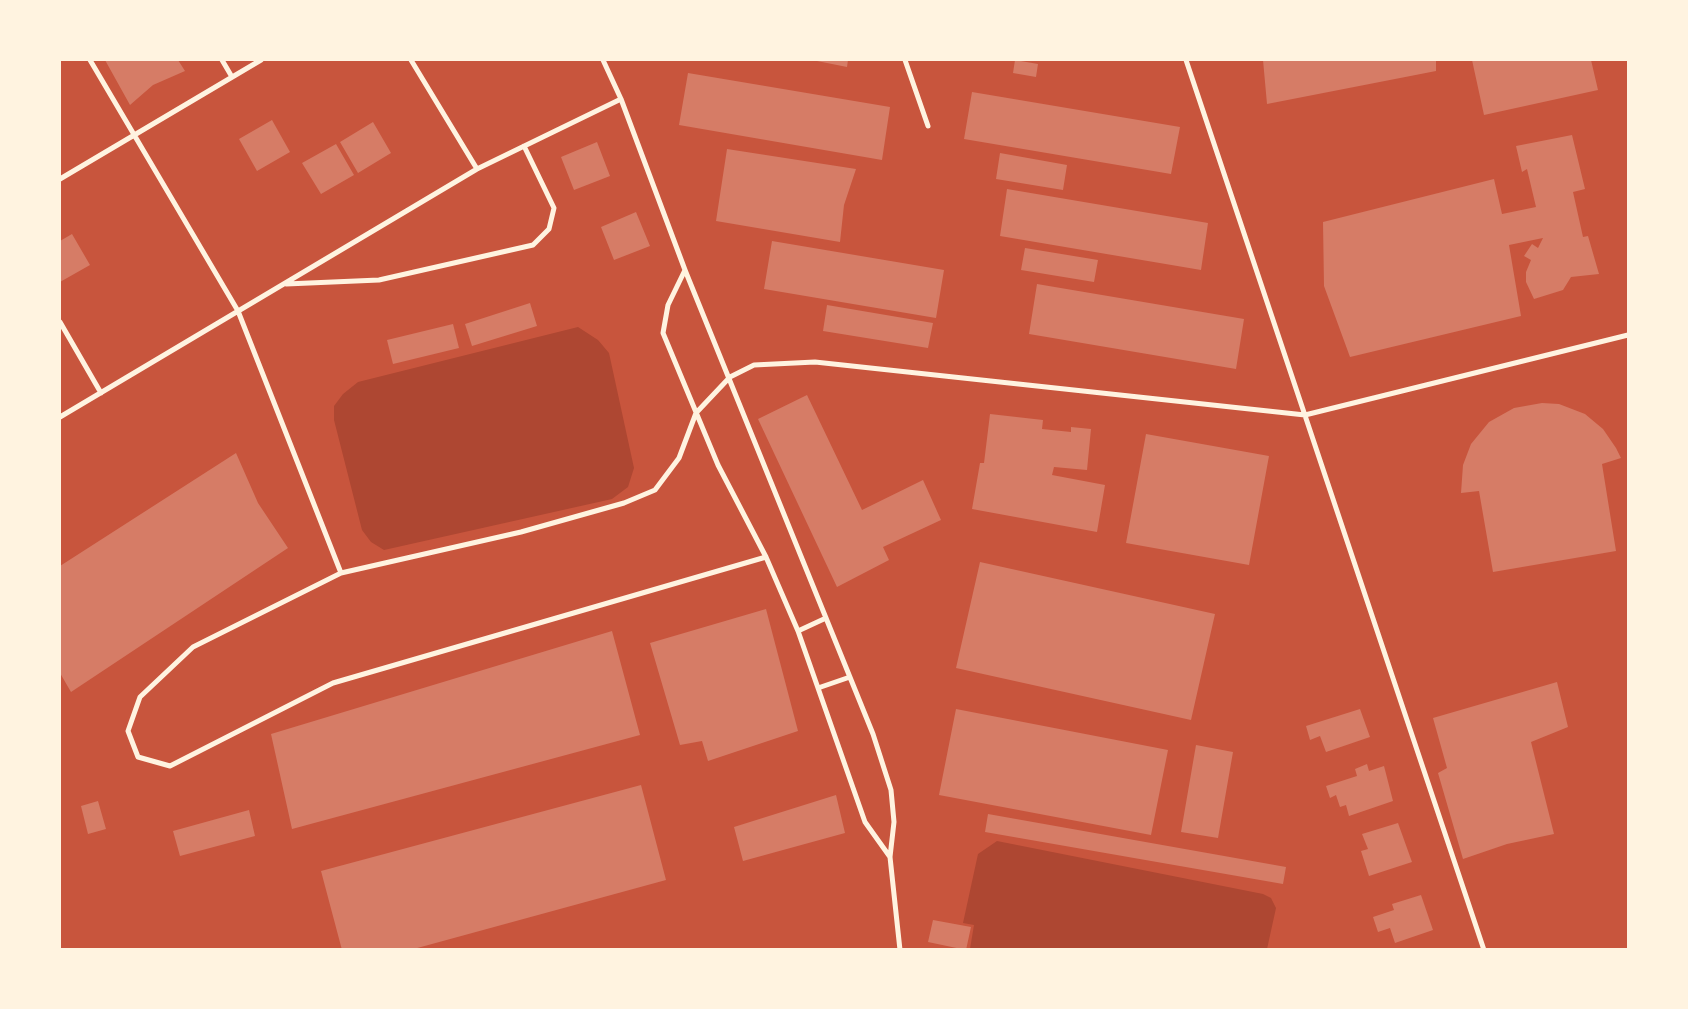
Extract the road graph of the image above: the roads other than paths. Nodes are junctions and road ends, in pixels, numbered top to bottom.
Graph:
1 (90, 60) edge
2 (222, 60) edge
3 (261, 60) edge
4 (411, 60) edge
5 (603, 60) edge
6 (905, 60) edge
7 (1186, 60) edge
8 (232, 77) junction
9 (621, 99) junction
10 (928, 127) dead end
11 (134, 135) junction
12 (524, 146) junction
13 (477, 169) junction
14 (60, 179) edge
15 (685, 270) junction
16 (283, 284) junction
17 (238, 311) junction
18 (60, 322) edge
19 (1629, 335) edge
20 (730, 377) junction
21 (101, 393) junction
22 (696, 413) junction
23 (1305, 415) junction
24 (60, 417) edge
25 (766, 557) junction
26 (341, 573) junction
27 (826, 618) junction
28 (798, 631) junction
29 (850, 677) junction
30 (818, 688) junction
31 (890, 857) junction
32 (900, 950) edge
33 (1484, 950) edge

1 - 11 lane
2 - 8 lane
3 - 8 lane
4 - 13 lane
5 - 9 lane
6 - 10 lane
7 - 23 lane
8 - 11 lane
9 - 12 lane
9 - 15 lane
11 - 14 lane
11 - 17 lane
12 - 13 lane
12 - 16 lane
13 - 16 lane
15 - 20 lane
15 - 22 lane
16 - 17 lane
17 - 21 lane
17 - 26 lane
18 - 21 lane
19 - 23 lane
20 - 22 lane
20 - 23 lane
20 - 27 lane
21 - 24 lane
22 - 25 lane
22 - 26 lane
23 - 33 lane
25 - 26 lane
25 - 28 lane
27 - 28 lane
27 - 29 lane
28 - 30 lane
29 - 30 lane
29 - 31 lane
30 - 31 lane
31 - 32 lane

